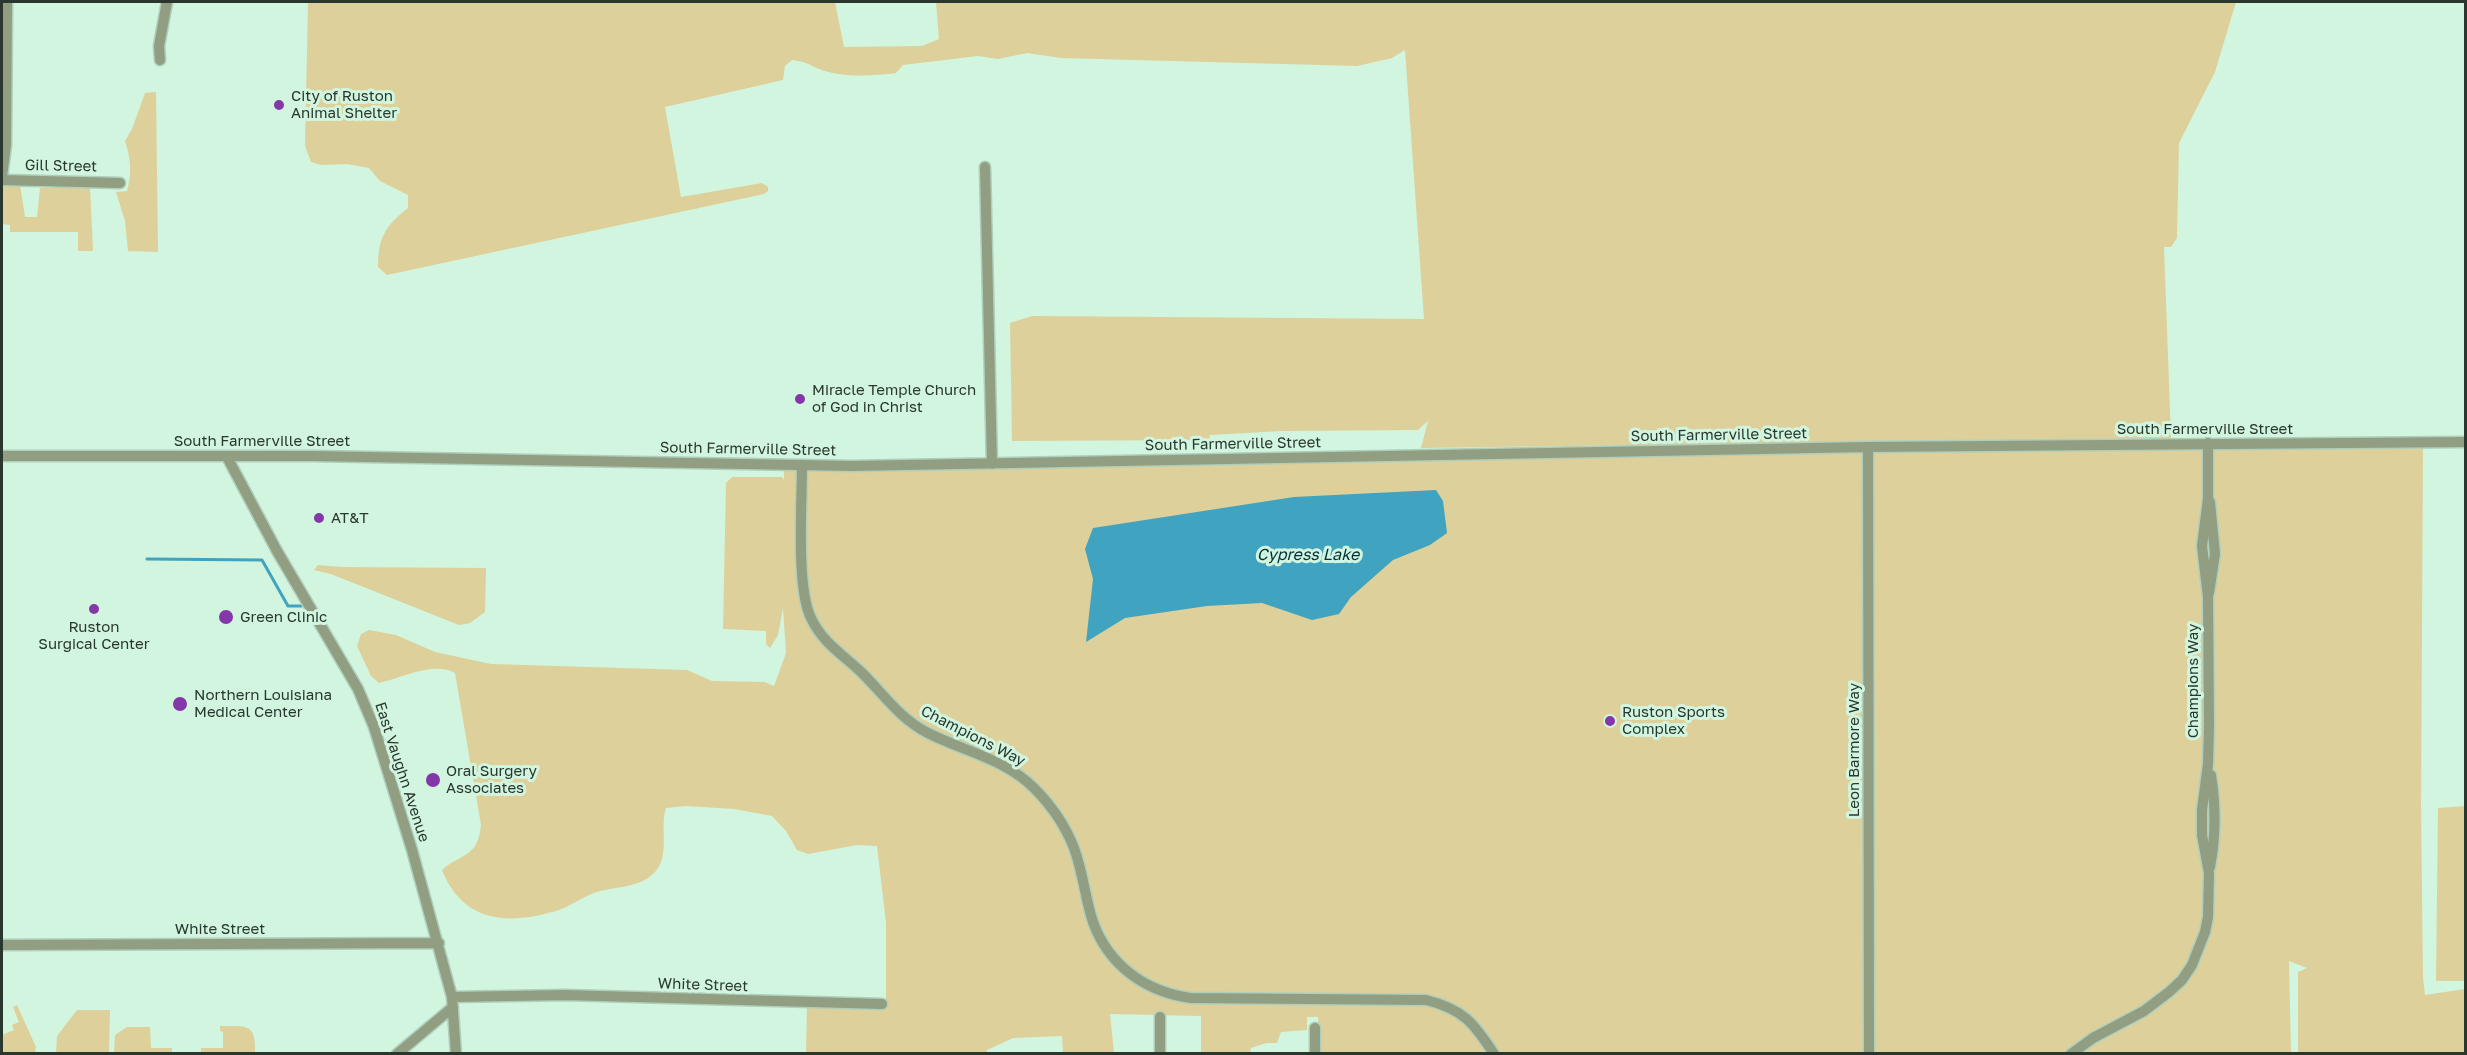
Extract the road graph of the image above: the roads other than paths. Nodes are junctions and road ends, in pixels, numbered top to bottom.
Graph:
1 (7, 2) edge
2 (167, 2) edge
3 (160, 60) dead end
4 (985, 167) dead end
5 (2, 179) edge
6 (120, 183) dead end
7 (2466, 442) edge
8 (2208, 443) junction
9 (1868, 447) junction
10 (2, 456) edge
11 (227, 458) junction
12 (992, 464) junction
13 (802, 465) junction
14 (439, 942) junction
15 (2, 945) edge
16 (453, 1002) junction
17 (882, 1004) dead end
18 (1160, 1017) dead end
19 (1315, 1028) dead end
20 (397, 1053) edge
21 (456, 1053) edge
22 (1160, 1053) edge
23 (1315, 1053) edge
24 (1494, 1053) edge
25 (1869, 1053) edge
26 (2071, 1053) edge

1 - 5 street
2 - 3 street
4 - 12 street
5 - 6 street, Gill Street
7 - 8 street, South Farmerville Street
8 - 9 street, South Farmerville Street
8 - 26 street, Champions Way
9 - 12 street, South Farmerville Street
9 - 25 street, Leon Barmore Way
10 - 11 street, South Farmerville Street
11 - 13 street, South Farmerville Street
11 - 14 street, East Vaughn Avenue
12 - 13 street, South Farmerville Street
13 - 24 street, Champions Way
14 - 15 street, White Street
14 - 16 street, East Vaughn Avenue
16 - 17 street, White Street
16 - 20 street
16 - 21 street, East Vaughn Avenue
18 - 22 street
19 - 23 street

